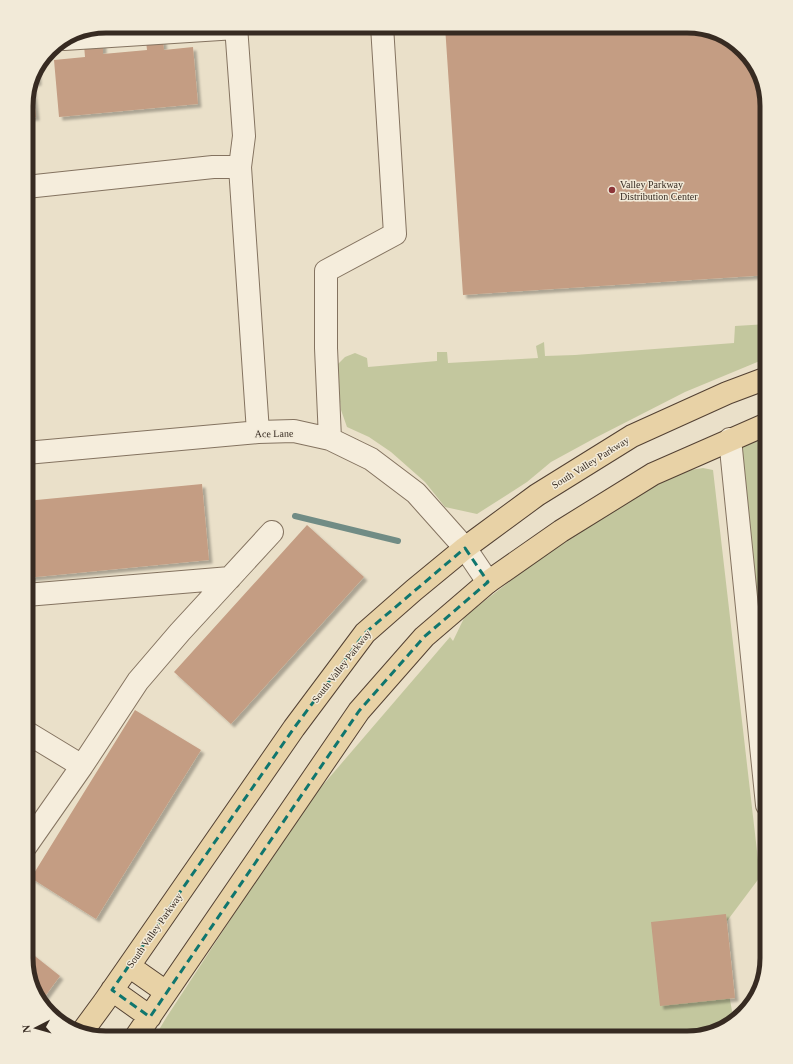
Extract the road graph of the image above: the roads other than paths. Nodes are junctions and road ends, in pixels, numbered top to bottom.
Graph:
1 (150, 33) edge
2 (236, 33) edge
3 (382, 33) edge
4 (80, 38) edge
5 (240, 167) junction
6 (33, 186) edge
7 (760, 381) edge
8 (760, 427) edge
9 (258, 432) junction
10 (730, 439) junction
11 (330, 440) junction
12 (33, 452) edge
13 (272, 532) dead end
14 (464, 548) junction
15 (230, 578) junction
16 (488, 582) junction
17 (33, 594) edge
18 (33, 736) edge
19 (760, 736) edge
20 (82, 766) junction
21 (33, 836) edge
22 (129, 966) junction
23 (112, 990) junction
24 (166, 992) junction
25 (150, 1017) junction
26 (85, 1028) edge
27 (140, 1031) edge

1 - 4 street
2 - 5 street
3 - 11 street
5 - 6 street
5 - 9 street
7 - 14 main road, South Valley Parkway
8 - 10 main road
9 - 11 street, Ace Lane
9 - 12 street, Ace Lane
10 - 16 main road
10 - 19 street
11 - 14 street, Ace Lane
13 - 15 street
14 - 16 street, Ace Lane
14 - 22 main road, South Valley Parkway
15 - 17 street
15 - 20 street
16 - 24 main road
18 - 20 street
20 - 21 street
22 - 23 main road, South Valley Parkway
22 - 24 main road
23 - 25 main road
23 - 26 main road, South Valley Parkway
24 - 25 main road
25 - 27 main road

